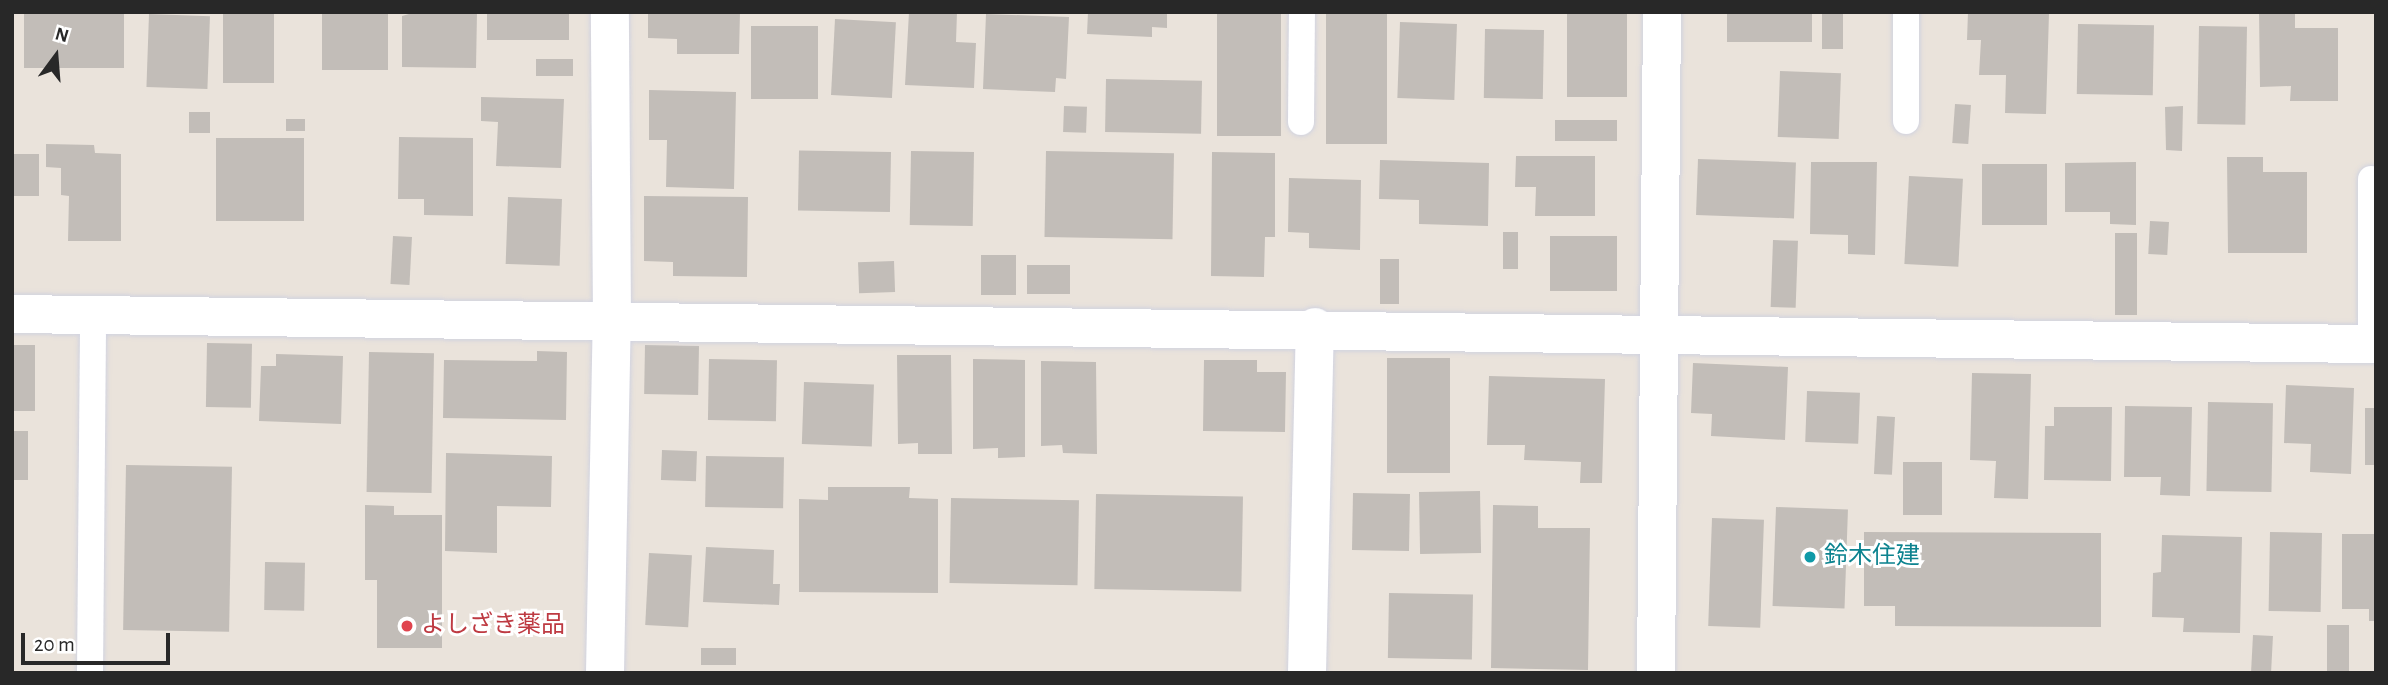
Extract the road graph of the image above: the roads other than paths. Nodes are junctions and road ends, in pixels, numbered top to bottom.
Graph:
1 (610, 12) edge
2 (1302, 12) edge
3 (1662, 12) edge
4 (1906, 12) edge
5 (1906, 121) dead end
6 (1301, 122) dead end
7 (2371, 179) dead end
8 (12, 314) edge
9 (93, 315) junction
10 (612, 321) junction
11 (1315, 327) junction
12 (1659, 334) junction
13 (2373, 344) edge
14 (90, 673) edge
15 (605, 673) edge
16 (1307, 673) edge
17 (1656, 673) edge

1 - 10 street
2 - 6 lane
3 - 12 street
4 - 5 lane
7 - 13 lane
8 - 9 street
9 - 10 street
9 - 14 lane
10 - 11 street
10 - 15 street
11 - 12 street
11 - 16 street
12 - 13 street
12 - 17 street

